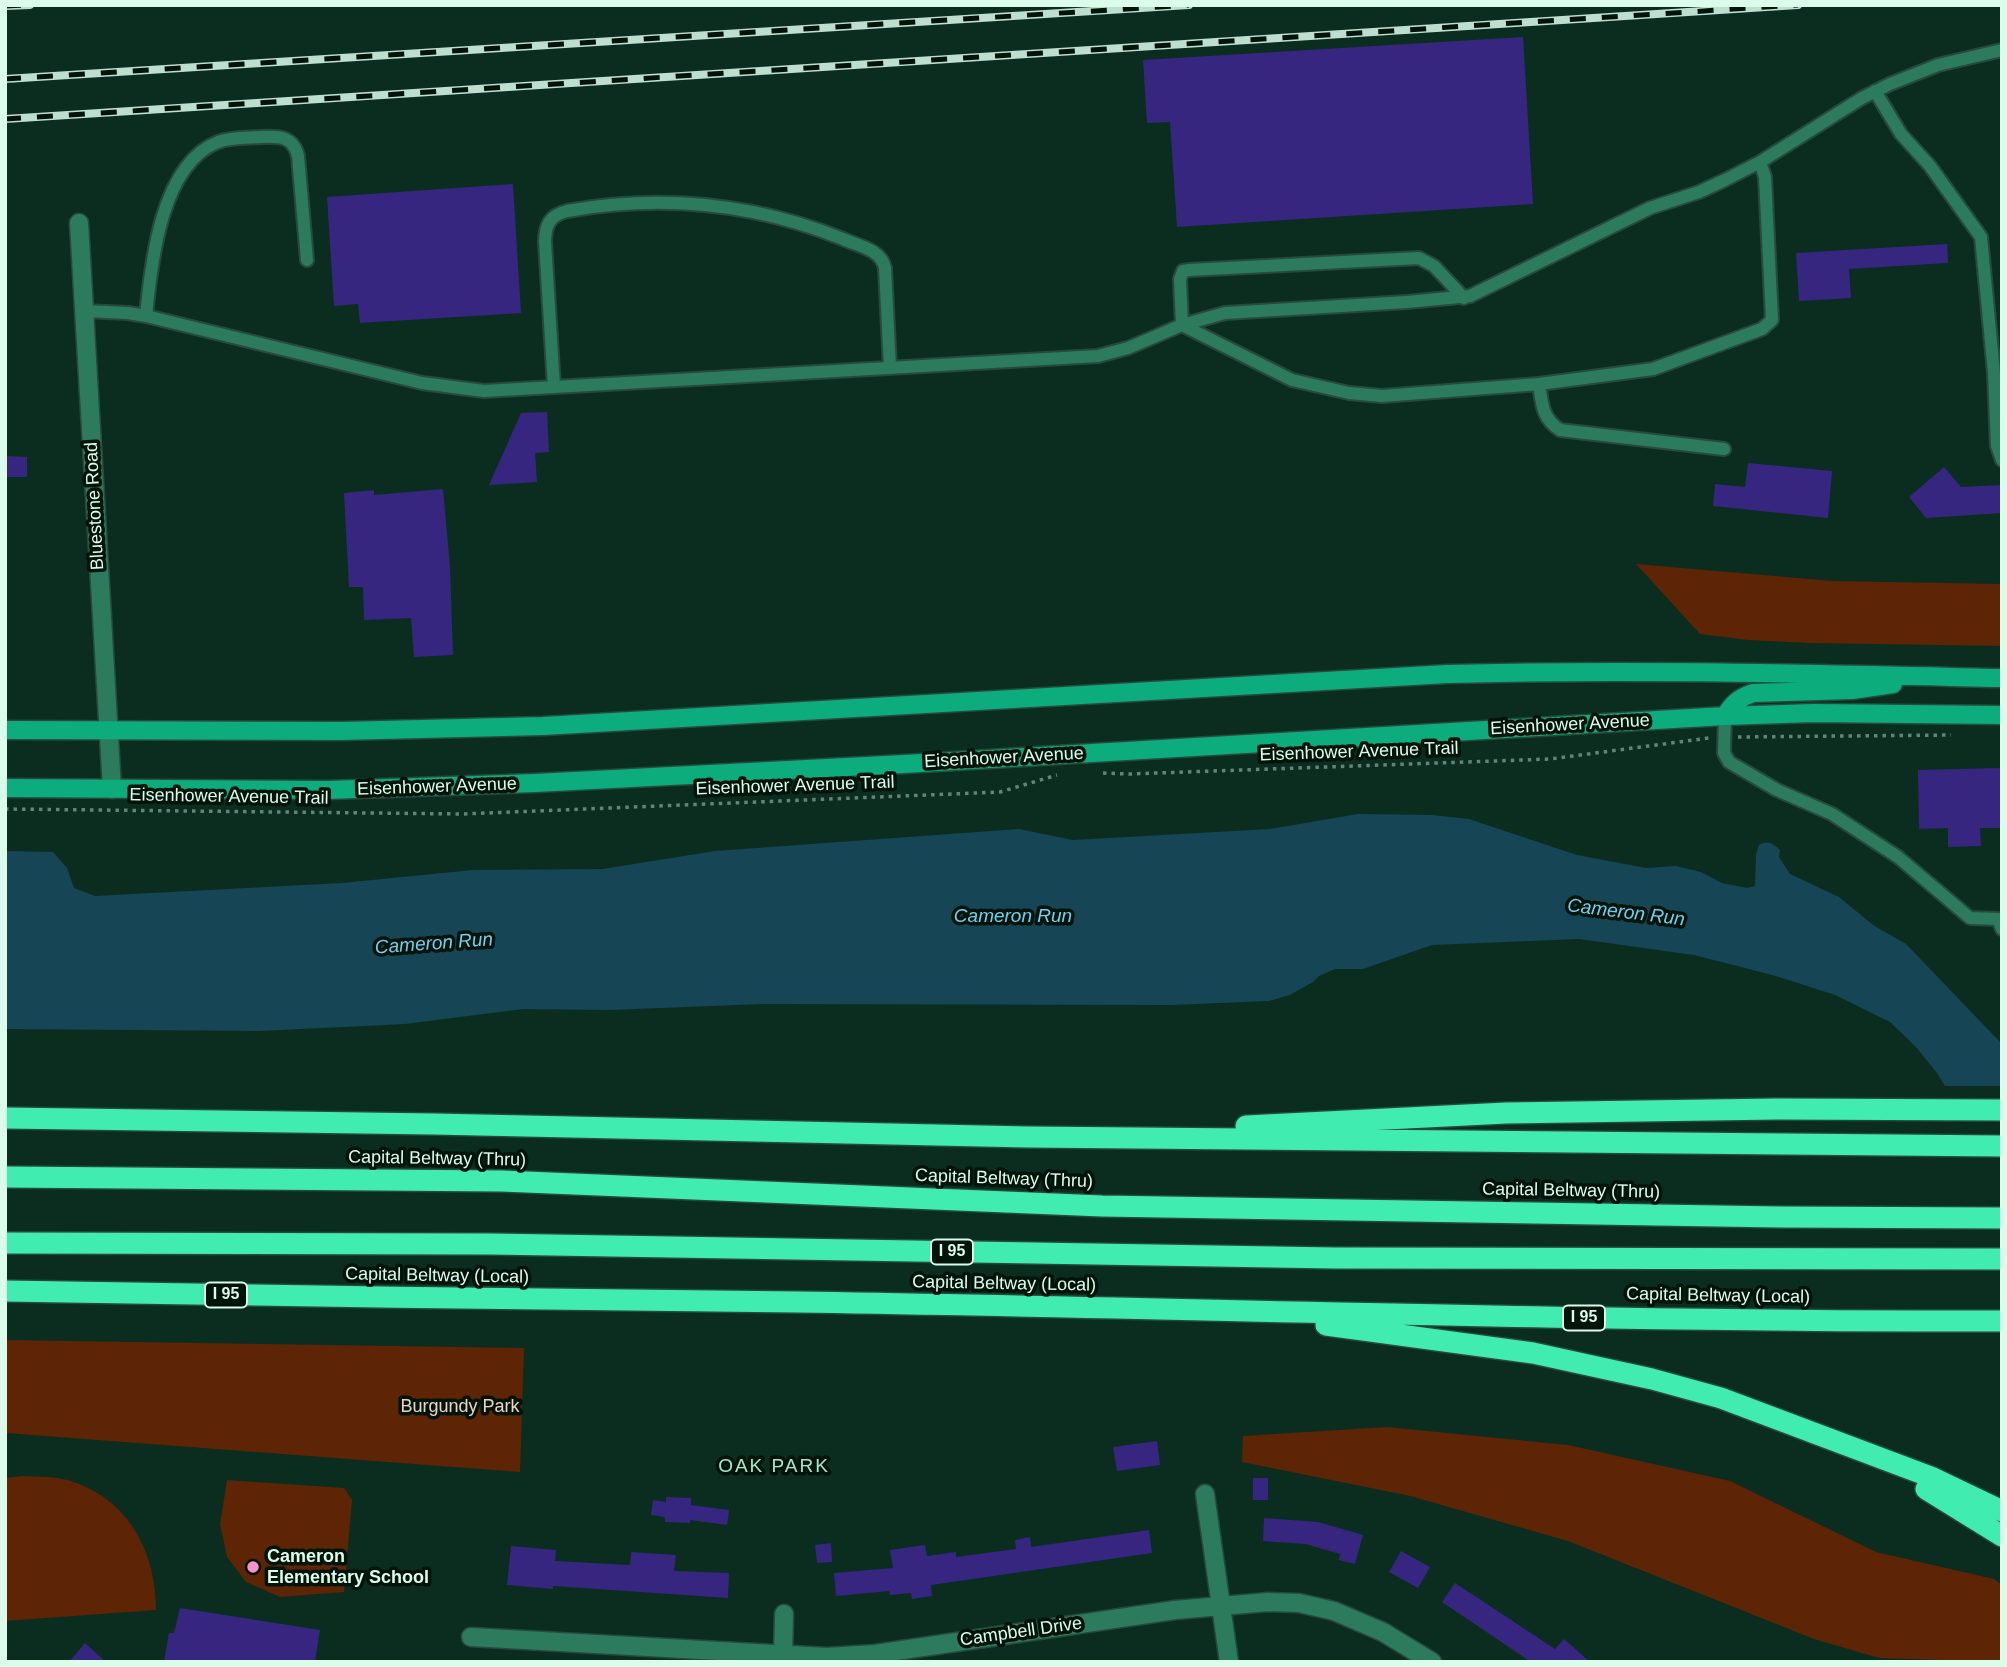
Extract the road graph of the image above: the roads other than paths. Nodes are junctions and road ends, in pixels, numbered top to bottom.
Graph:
1 (2002, 50) edge
2 (1875, 91) junction
3 (1760, 162) junction
4 (79, 223) dead end
5 (307, 260) dead end
6 (1464, 298) junction
7 (84, 311) junction
8 (146, 316) junction
9 (1182, 325) junction
10 (890, 368) junction
11 (1539, 384) junction
12 (554, 387) junction
13 (1724, 449) dead end
14 (2002, 460) edge
15 (1948, 677) junction
16 (2002, 678) edge
17 (2002, 715) edge
18 (1725, 716) junction
19 (5, 730) edge
20 (109, 731) junction
21 (5, 788) edge
22 (112, 789) junction
23 (2002, 929) edge
24 (2002, 1110) edge
25 (5, 1118) edge
26 (1028, 1137) junction
27 (2002, 1146) edge
28 (5, 1177) edge
29 (2002, 1218) edge
30 (5, 1242) edge
31 (2002, 1259) edge
32 (5, 1291) edge
33 (1222, 1311) junction
34 (2002, 1321) edge
35 (1850, 1447) junction
36 (1205, 1493) dead end
37 (2002, 1511) edge
38 (2002, 1536) edge
39 (1221, 1606) junction
40 (784, 1614) dead end
41 (471, 1637) dead end
42 (623, 1654) edge
43 (783, 1655) junction
44 (1229, 1662) edge
45 (1432, 1662) edge

1 - 2 lane
2 - 3 lane
2 - 14 lane
3 - 6 lane
3 - 11 lane
4 - 7 street, Bluestone Road
5 - 8 lane
6 - 9 lane
6 - 9 lane
7 - 8 lane
7 - 20 street, Bluestone Road
8 - 12 lane
9 - 10 lane
9 - 11 lane
10 - 12 lane
10 - 12 lane
11 - 13 lane
15 - 16 main road
15 - 18 main road
15 - 20 main road
17 - 18 main road, Eisenhower Avenue
18 - 22 main road, Eisenhower Avenue
18 - 23 lane
19 - 20 main road
20 - 22 street, Bluestone Road
21 - 22 main road, Eisenhower Avenue
24 - 26 highway
25 - 26 highway
26 - 27 highway
28 - 29 highway, Capital Beltway (Thru)
30 - 31 highway, I 95
32 - 33 highway, Capital Beltway (Local) / I 95
33 - 34 highway, Capital Beltway (Local) / I 95
33 - 35 highway
35 - 37 highway
35 - 38 highway
36 - 39 street
39 - 43 street, Campbell Drive
39 - 44 street
39 - 45 street, Campbell Drive
40 - 43 street
41 - 42 street, Campbell Drive
42 - 43 street, Campbell Drive

